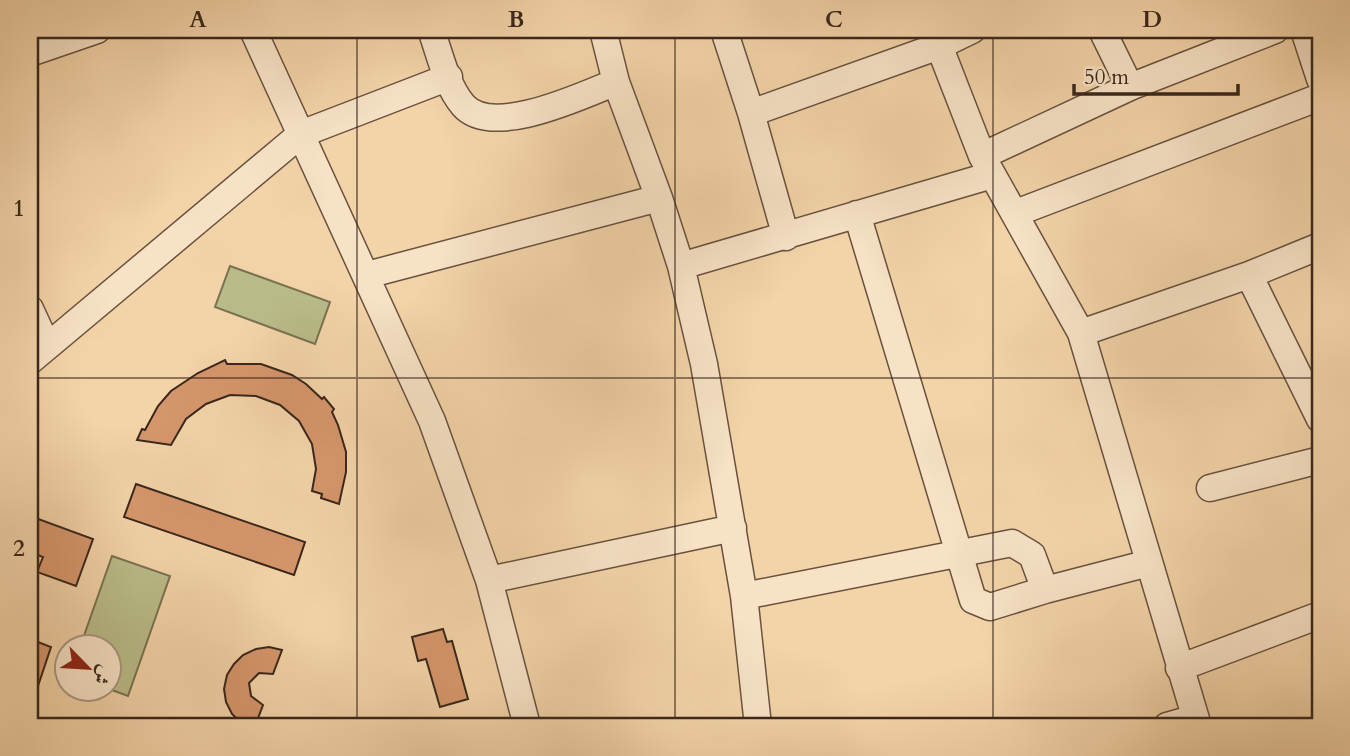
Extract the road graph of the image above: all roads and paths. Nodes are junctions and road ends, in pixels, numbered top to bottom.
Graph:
1 (97, 30) edge
2 (253, 30) edge
3 (431, 30) edge
4 (603, 30) edge
5 (724, 30) edge
6 (972, 30) edge
7 (1102, 30) edge
8 (1275, 30) edge
9 (1304, 30) edge
10 (936, 38) edge
11 (30, 53) edge
12 (449, 77) junction
13 (1320, 79) edge
14 (616, 82) junction
15 (1130, 87) junction
16 (1320, 97) edge
17 (751, 113) junction
18 (301, 134) junction
19 (987, 165) junction
20 (659, 198) junction
21 (1016, 213) junction
22 (857, 214) junction
23 (786, 237) junction
24 (1320, 246) edge
25 (681, 266) junction
26 (367, 275) junction
27 (1250, 275) junction
28 (30, 309) edge
29 (1081, 333) junction
30 (38, 353) edge
31 (1320, 419) edge
32 (1320, 460) edge
33 (1210, 488) dead end
34 (733, 528) junction
35 (958, 554) junction
36 (1149, 563) junction
37 (489, 580) junction
38 (1045, 590) junction
39 (744, 597) junction
40 (1320, 615) edge
41 (1179, 668) junction
42 (1196, 722) edge
43 (527, 726) edge
44 (758, 726) edge
45 (1167, 726) edge

1 - 11 street
2 - 18 street
3 - 12 street
4 - 14 street
5 - 17 street
6 - 10 street
7 - 15 street
8 - 15 street
9 - 13 street
10 - 17 street
10 - 19 street
12 - 14 street
12 - 18 street
14 - 20 street
15 - 19 street
16 - 21 street
17 - 23 street
18 - 26 street
18 - 30 street
19 - 21 street
19 - 22 street
20 - 25 street
20 - 26 street
21 - 29 street
22 - 23 street
22 - 35 street
23 - 25 street
24 - 27 street
25 - 34 street
26 - 37 street
27 - 29 street
27 - 31 street
28 - 30 street
29 - 36 street
32 - 33 street
34 - 37 street
34 - 39 street
35 - 38 street
35 - 38 street
35 - 39 street
36 - 38 street
36 - 41 street
37 - 43 street
39 - 44 street
40 - 41 street
41 - 42 street
42 - 45 street

